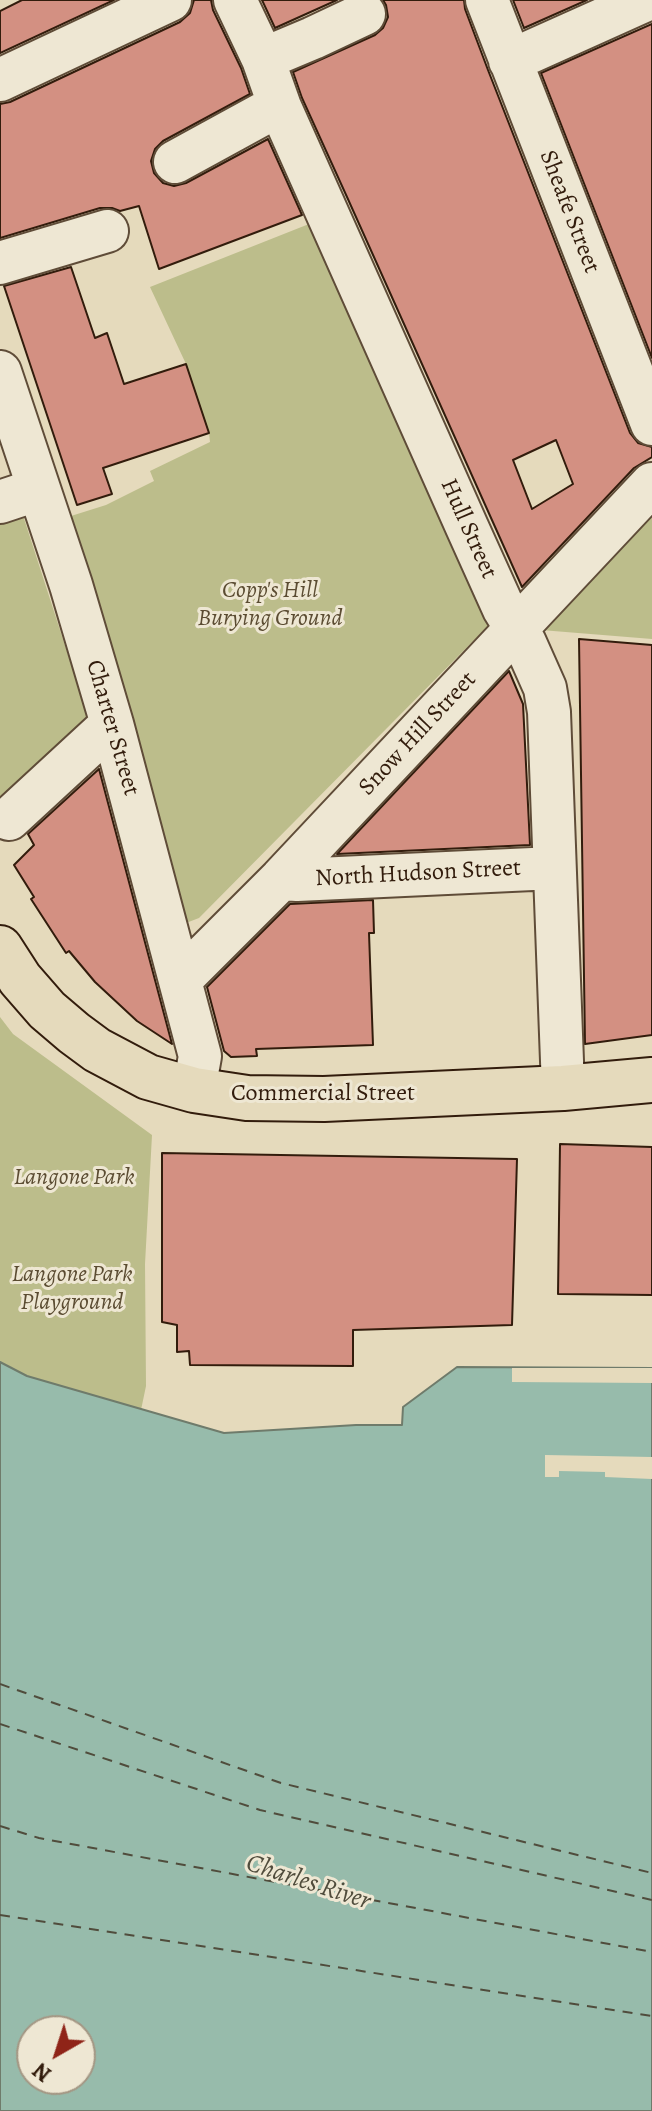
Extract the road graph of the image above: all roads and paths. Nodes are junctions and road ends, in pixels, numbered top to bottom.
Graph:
1 (170, 0) edge
2 (235, 0) edge
3 (487, 0) edge
4 (639, 3) edge
5 (364, 14) dead end
6 (263, 59) junction
7 (510, 61) junction
8 (0, 80) edge
9 (280, 107) junction
10 (175, 162) dead end
11 (107, 231) dead end
12 (0, 263) edge
13 (0, 372) edge
14 (652, 424) edge
15 (652, 484) edge
16 (39, 489) junction
17 (0, 502) edge
18 (517, 628) junction
19 (112, 724) junction
20 (9, 819) dead end
21 (554, 868) junction
22 (281, 879) junction
23 (0, 948) edge
24 (180, 980) junction
25 (652, 1080) edge
26 (563, 1088) junction
27 (194, 1090) junction

1 - 8 street
2 - 6 street, Hull Street
3 - 7 street, Sheafe Street
4 - 7 street
5 - 6 street
6 - 9 street, Hull Street
7 - 14 street, Sheafe Street
9 - 10 street
9 - 18 street, Hull Street
11 - 12 street
13 - 16 street, Charter Street
15 - 18 street, Snow Hill Street
16 - 17 street
16 - 19 street, Charter Street
18 - 21 street, Hull Street
18 - 22 street, Snow Hill Street
19 - 20 street
19 - 24 street, Charter Street
21 - 22 street, North Hudson Street
21 - 26 street, Hull Street
22 - 24 street, Snow Hill Street
23 - 27 main road, Commercial Street
24 - 27 street, Charter Street
25 - 26 main road, Commercial Street
26 - 27 main road, Commercial Street

